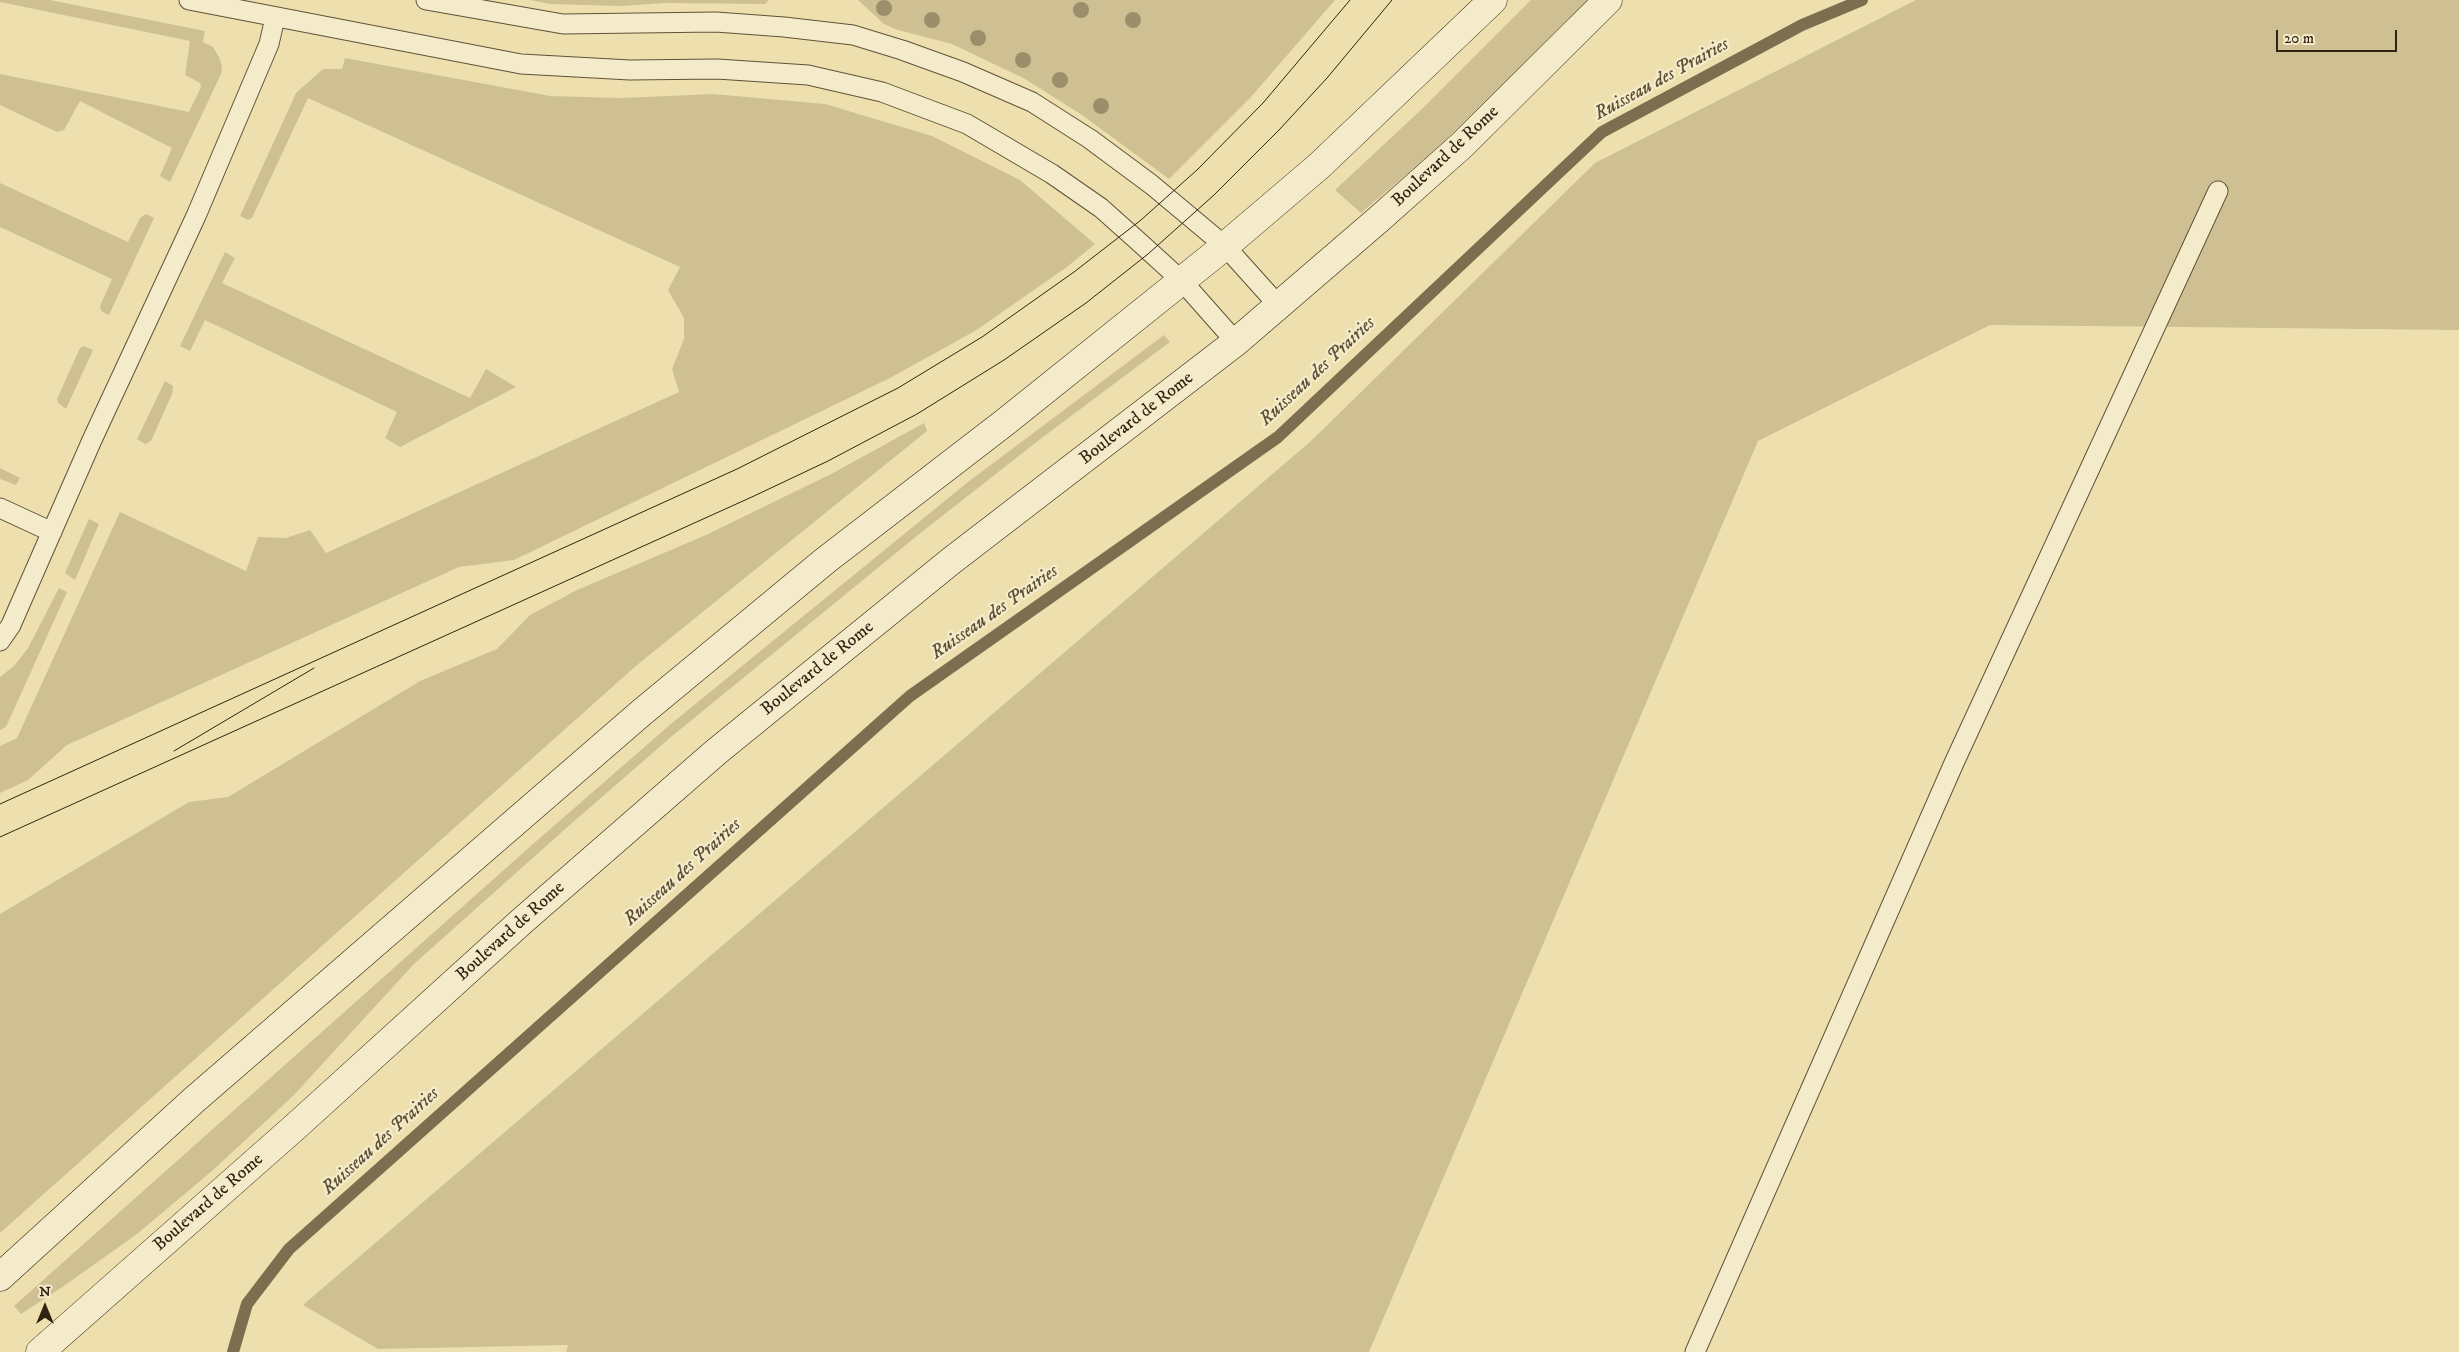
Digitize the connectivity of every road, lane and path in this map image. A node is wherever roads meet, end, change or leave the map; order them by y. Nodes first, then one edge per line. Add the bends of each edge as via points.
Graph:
1 (189, 0) edge
2 (426, 0) edge
3 (1493, 0) edge
4 (1608, 0) edge
5 (275, 18) junction
6 (2218, 191) dead end
7 (1225, 246) junction
8 (1182, 281) junction
9 (1278, 305) junction
10 (1236, 342) junction
11 (0, 508) edge
12 (52, 532) junction
13 (0, 640) edge
14 (0, 1276) edge
15 (40, 1352) edge
16 (1694, 1352) edge

1 - 5 lane
2 - 7 lane via 564,24 716,22 784,27 853,35 902,50 1032,102 1126,165
3 - 7 main road via 1319,166
4 - 9 main road, Boulevard de Rome via 1462,145
5 - 8 lane via 520,64 630,70 717,69 808,75 882,92 968,124 1052,174 1101,208
5 - 12 lane via 268,44 196,216
6 - 16 lane via 1954,762
7 - 8 main road
7 - 9 lane
8 - 10 lane
8 - 14 main road via 826,560 641,713 194,1100
9 - 10 main road, Boulevard de Rome
10 - 15 main road, Boulevard de Rome via 951,561 716,752
11 - 12 lane
12 - 13 lane via 11,625

